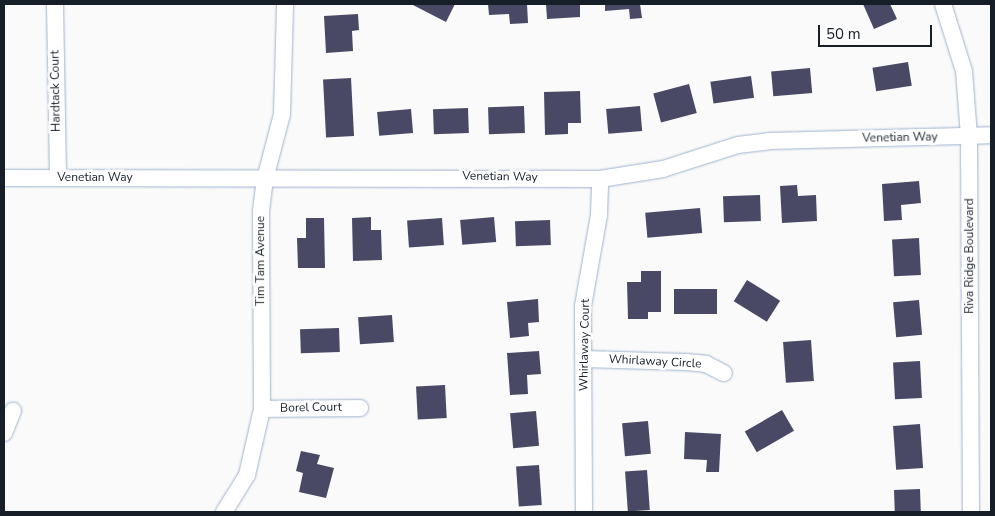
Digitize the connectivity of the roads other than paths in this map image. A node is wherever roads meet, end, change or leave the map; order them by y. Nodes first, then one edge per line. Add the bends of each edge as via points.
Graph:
1 (55, 4) edge
2 (285, 4) edge
3 (943, 4) edge
4 (991, 135) edge
5 (969, 136) junction
6 (4, 178) edge
7 (58, 178) junction
8 (265, 179) junction
9 (600, 179) junction
10 (584, 359) junction
11 (724, 373) dead end
12 (360, 408) dead end
13 (262, 409) junction
14 (13, 411) dead end
15 (4, 433) edge
16 (224, 512) edge
17 (584, 512) edge
18 (971, 512) edge

1 - 7 street, Hardtack Court
2 - 8 street, Tim Tam Avenue via 282,114
3 - 5 street, Riva Ridge Boulevard via 964,71
4 - 5 street, Venetian Way
5 - 9 street, Venetian Way via 769,141 738,145 663,169
5 - 18 street, Riva Ridge Boulevard
6 - 7 street, Venetian Way
7 - 8 street, Venetian Way
8 - 9 street, Venetian Way
8 - 13 street, Tim Tam Avenue via 261,210
9 - 10 street, Whirlaway Court via 599,215 583,306
10 - 11 street, Whirlaway Circle via 706,364
10 - 17 street, Whirlaway Court
12 - 13 street, Borel Court
13 - 16 street, Tim Tam Avenue via 247,475
14 - 15 street

